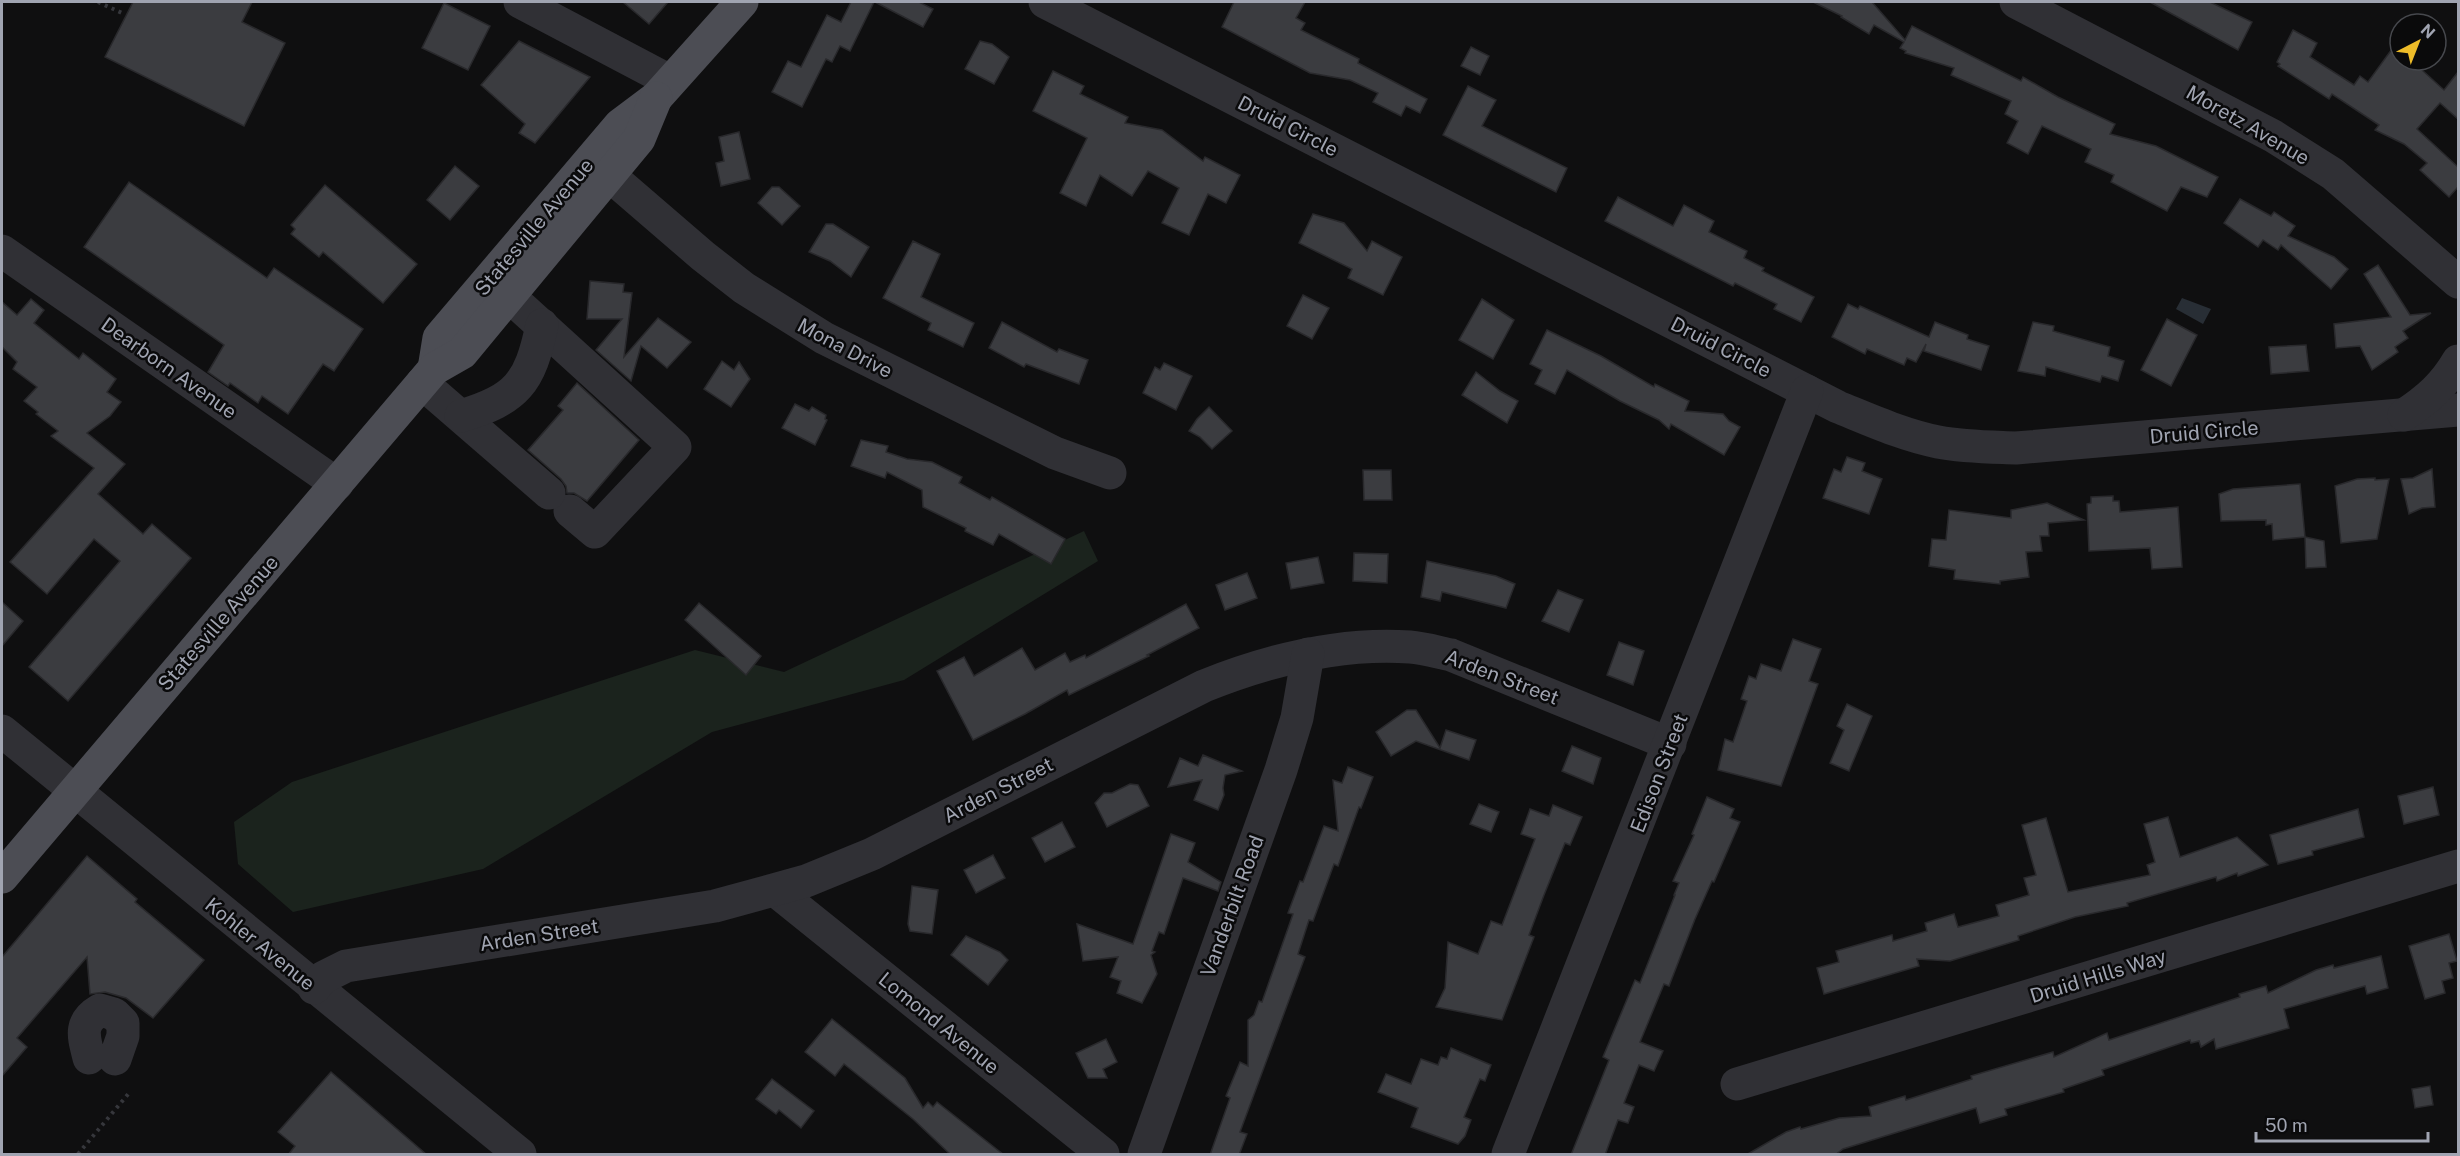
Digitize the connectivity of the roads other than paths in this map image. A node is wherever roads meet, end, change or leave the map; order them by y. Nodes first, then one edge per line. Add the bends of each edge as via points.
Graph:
1 (520, 2) edge
2 (742, 2) edge
3 (1045, 2) edge
4 (2016, 2) edge
5 (663, 90) junction
6 (609, 176) junction
7 (2, 251) edge
8 (2458, 282) edge
9 (509, 296) junction
10 (542, 325) junction
11 (2458, 361) edge
12 (428, 376) junction
13 (1807, 391) junction
14 (2458, 410) edge
15 (460, 416) junction
16 (2403, 416) junction
17 (1110, 473) dead end
18 (337, 484) junction
19 (1308, 654) junction
20 (2, 731) edge
21 (1670, 744) junction
22 (74, 791) junction
23 (2458, 866) edge
24 (2, 877) edge
25 (776, 891) junction
26 (314, 988) junction
27 (1737, 1084) dead end
28 (519, 1155) edge
29 (1103, 1155) edge
30 (1144, 1155) edge
31 (1508, 1155) edge

1 - 5 street
2 - 5 main road, Statesville Avenue
3 - 13 street, Druid Circle
4 - 8 street, Moretz Avenue via 2273,136 2333,174
5 - 6 main road, Statesville Avenue via 639,139
5 - 12 main road, Statesville Avenue via 620,125 439,338
6 - 9 main road, Statesville Avenue
6 - 17 street, Mona Drive via 744,288 824,338 1055,453
7 - 18 street, Dearborn Avenue
9 - 10 street
9 - 12 main road, Statesville Avenue via 462,353
10 - 15 street via 536,352 521,385 490,408
10 - 15 street via 675,447 595,532
11 - 16 street via 2444,384
12 - 15 street
12 - 18 main road, Statesville Avenue
13 - 16 street, Druid Circle via 1886,427 1964,446 2016,448
13 - 21 street, Edison Street
14 - 16 street, Druid Circle
18 - 22 main road, Statesville Avenue
19 - 21 street, Arden Street via 1374,646 1413,647 1450,655
19 - 25 street, Arden Street via 1248,668 1204,686 872,854
19 - 30 street, Vanderbilt Road via 1297,718 1281,770
20 - 22 street, Kohler Avenue
21 - 31 street, Edison Street
22 - 24 main road, Statesville Avenue
22 - 26 street, Kohler Avenue
23 - 27 street, Druid Hills Way
25 - 26 street, Arden Street via 715,906 346,966 324,977
25 - 29 street, Lomond Avenue
26 - 28 street, Kohler Avenue

